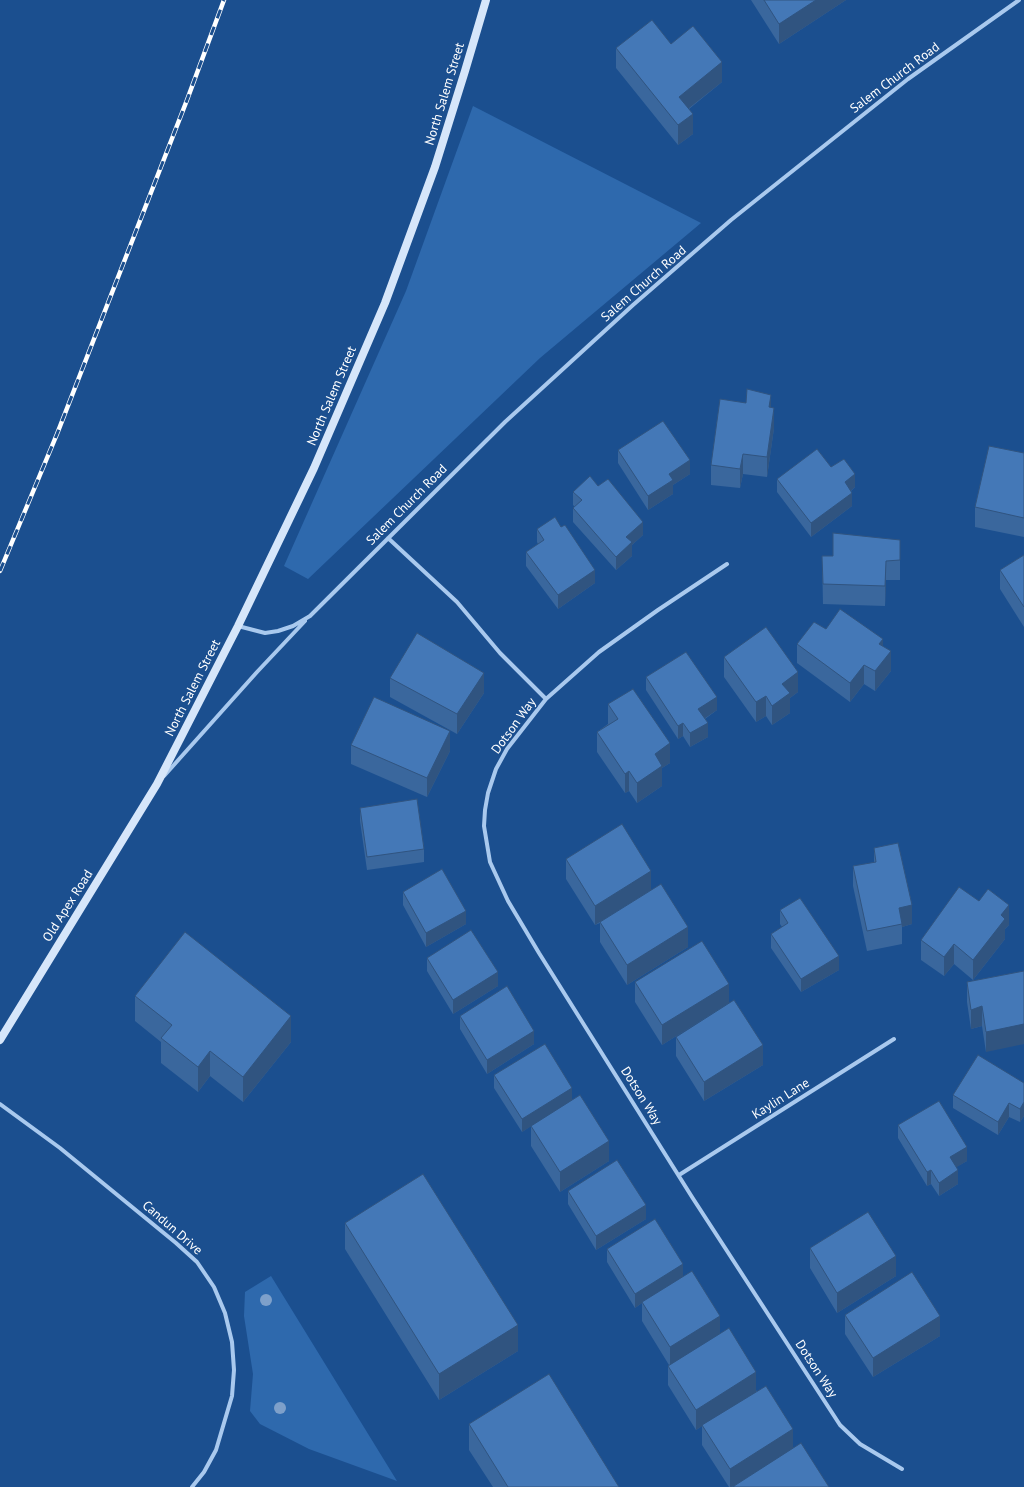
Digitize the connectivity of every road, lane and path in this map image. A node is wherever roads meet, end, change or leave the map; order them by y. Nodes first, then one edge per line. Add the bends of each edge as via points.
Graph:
1 (486, 0) edge
2 (1019, 0) edge
3 (388, 538) junction
4 (728, 564) dead end
5 (310, 616) junction
6 (238, 626) junction
7 (546, 699) junction
8 (157, 784) junction
9 (894, 1039) dead end
10 (0, 1040) edge
11 (0, 1104) edge
12 (679, 1175) junction
13 (902, 1469) dead end
14 (192, 1487) edge

1 - 6 main road, North Salem Street via 435,167 385,304 314,468
2 - 3 street, Salem Church Road via 908,79 731,220 505,422
3 - 5 street, Salem Church Road
3 - 7 street, Dotson Way via 457,602 500,654
4 - 7 street, Dotson Way via 599,652
5 - 6 street, Salem Church Road via 294,626 265,633
5 - 8 street, Salem Church Road
6 - 8 main road, North Salem Street
7 - 12 street, Dotson Way via 507,749 496,769 488,793 484,826 490,862 508,901 539,953
8 - 10 main road, Old Apex Road
9 - 12 street, Kaylin Lane
11 - 14 street, Candun Drive via 60,1148 176,1243 197,1262 214,1287 225,1313 232,1342 232,1396 216,1450
12 - 13 street, Dotson Way via 840,1425 860,1444

